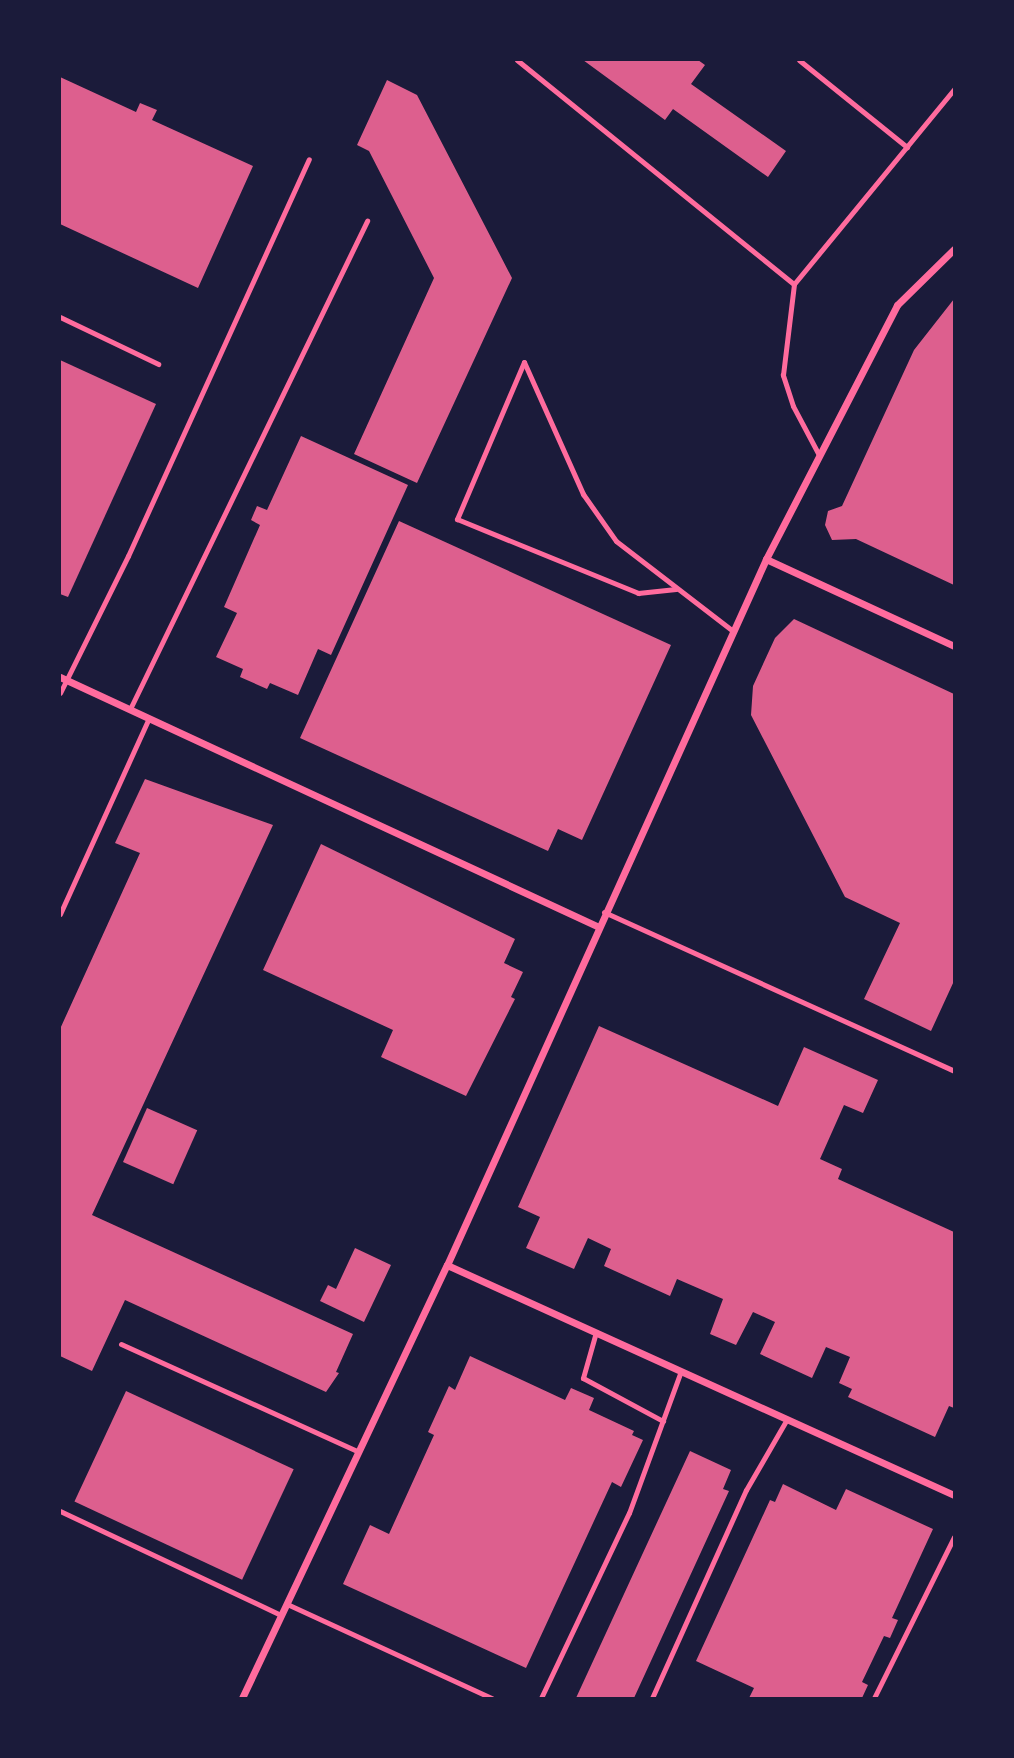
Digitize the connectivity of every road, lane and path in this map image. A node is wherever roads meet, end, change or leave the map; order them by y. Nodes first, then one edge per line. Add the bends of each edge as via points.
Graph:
1 (517, 60) edge
2 (799, 60) edge
3 (954, 89) edge
4 (907, 147) junction
5 (309, 159) dead end
6 (367, 221) dead end
7 (954, 249) edge
8 (794, 284) junction
9 (60, 317) edge
10 (158, 364) dead end
11 (819, 455) junction
12 (766, 559) junction
13 (676, 589) junction
14 (733, 631) junction
15 (954, 646) edge
16 (63, 679) edge
17 (60, 693) edge
18 (130, 709) junction
19 (149, 718) junction
20 (604, 912) junction
21 (60, 914) edge
22 (597, 926) junction
23 (954, 1071) edge
24 (447, 1265) junction
25 (596, 1332) junction
26 (121, 1344) dead end
27 (681, 1371) junction
28 (787, 1419) junction
29 (663, 1421) junction
30 (359, 1452) junction
31 (954, 1495) edge
32 (60, 1511) edge
33 (954, 1536) edge
34 (287, 1604) junction
35 (281, 1615) junction
36 (242, 1699) edge
37 (491, 1699) edge
38 (541, 1699) edge
39 (652, 1699) edge
40 (874, 1699) edge

1 - 8 lane
2 - 4 lane
3 - 4 lane
4 - 8 lane
5 - 16 lane
6 - 18 lane
7 - 11 street via 897,305
8 - 11 lane via 783,375 793,406
9 - 10 lane
11 - 12 street
12 - 14 street
12 - 15 street
13 - 13 lane via 616,541 583,494 524,362 457,519 638,593
13 - 14 lane
14 - 20 street
16 - 17 lane
16 - 18 street
18 - 19 street
19 - 21 lane
19 - 22 street
20 - 22 street
20 - 23 lane
22 - 24 street
24 - 25 street
24 - 30 street
25 - 27 street
25 - 29 lane via 583,1378
26 - 30 lane
27 - 28 street
27 - 29 lane
28 - 31 street
28 - 39 lane via 746,1490
29 - 38 lane via 629,1513
30 - 34 street
32 - 35 lane
33 - 40 lane
34 - 35 street
34 - 37 lane
35 - 36 street

